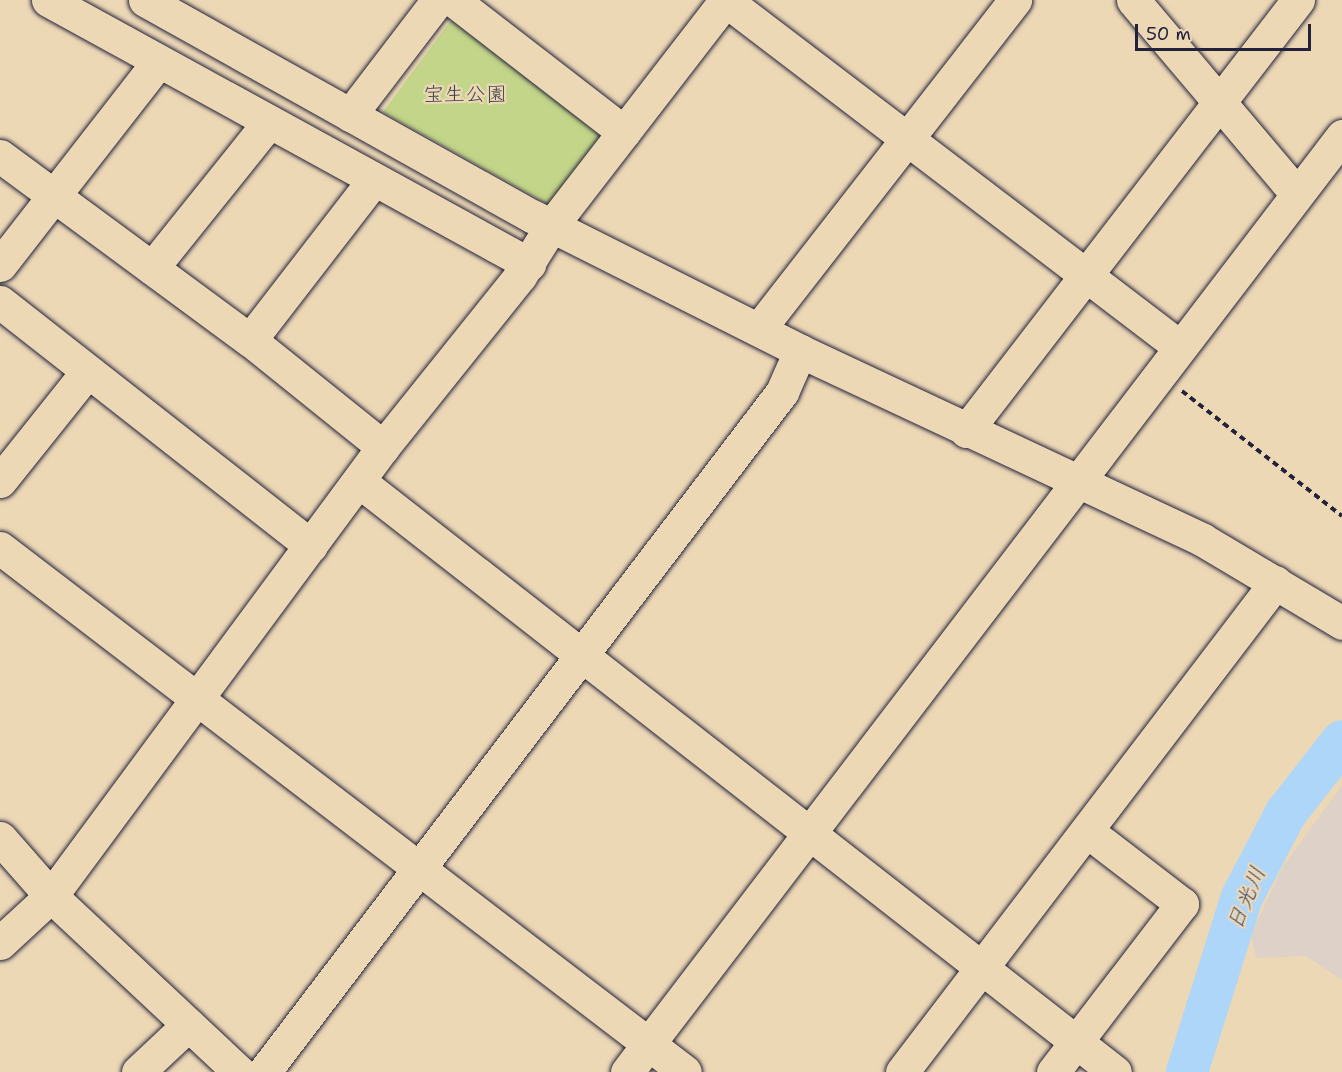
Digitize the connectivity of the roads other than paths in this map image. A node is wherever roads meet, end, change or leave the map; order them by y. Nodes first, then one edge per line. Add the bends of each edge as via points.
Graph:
1 (48, 0) edge
2 (438, 0) edge
3 (453, 0) edge
4 (725, 0) edge
5 (1015, 0) edge
6 (1133, 0) edge
7 (1298, 0) edge
8 (168, 5) edge
9 (158, 63) junction
10 (1220, 102) junction
11 (350, 115) junction
12 (268, 123) junction
13 (624, 132) junction
14 (1342, 136) edge
15 (907, 139) junction
16 (0, 156) edge
17 (373, 181) junction
18 (1297, 194) junction
19 (52, 196) junction
20 (552, 225) junction
21 (529, 264) junction
22 (0, 266) edge
23 (152, 268) junction
24 (1086, 275) junction
25 (0, 302) edge
26 (759, 329) junction
27 (250, 340) junction
28 (1180, 347) junction
29 (800, 351) junction
30 (87, 372) junction
31 (966, 431) junction
32 (383, 447) junction
33 (1080, 480) junction
34 (0, 481) edge
35 (360, 482) junction
36 (311, 546) junction
37 (0, 548) edge
38 (1276, 582) junction
39 (1342, 623) edge
40 (581, 655) junction
41 (195, 701) junction
42 (809, 830) junction
43 (1088, 832) junction
44 (0, 838) edge
45 (420, 868) junction
46 (51, 896) junction
47 (0, 943) edge
48 (984, 966) junction
49 (188, 1025) junction
50 (1076, 1042) junction
51 (650, 1044) junction
52 (138, 1072) edge
53 (238, 1072) edge
54 (264, 1072) edge
55 (627, 1072) edge
56 (685, 1072) edge
57 (902, 1072) edge
58 (1053, 1072) edge
59 (1115, 1072) edge

1 - 9 street
2 - 11 street
3 - 13 street
4 - 13 street
4 - 15 street
5 - 15 street
6 - 10 street
7 - 10 street
8 - 11 street
9 - 12 street
9 - 19 street
10 - 18 street
10 - 24 street
11 - 20 street
12 - 17 street
12 - 23 street
13 - 20 street
14 - 18 street
15 - 24 street
15 - 26 street
16 - 19 street
17 - 21 street
17 - 27 street
18 - 28 street
19 - 22 street
19 - 23 street
20 - 21 street
20 - 26 street
21 - 32 street
23 - 27 street
24 - 28 street
24 - 31 street
25 - 30 street
26 - 29 street
27 - 32 street
28 - 33 street
29 - 31 street
29 - 40 street via 782,392
30 - 34 street
30 - 36 street
31 - 33 street
32 - 35 street
33 - 38 street via 1203,540
33 - 42 street
35 - 36 street
35 - 40 street
36 - 41 street
37 - 41 street
38 - 39 street
38 - 43 street
40 - 42 street
40 - 45 street
41 - 45 street
41 - 46 street
42 - 48 street
42 - 51 street
43 - 48 street
43 - 50 street via 1182,904
44 - 46 street
45 - 51 street
45 - 54 street
46 - 47 street
46 - 49 street
48 - 50 street
48 - 57 street
49 - 52 street
49 - 53 street
50 - 58 street
50 - 59 street
51 - 55 street
51 - 56 street

